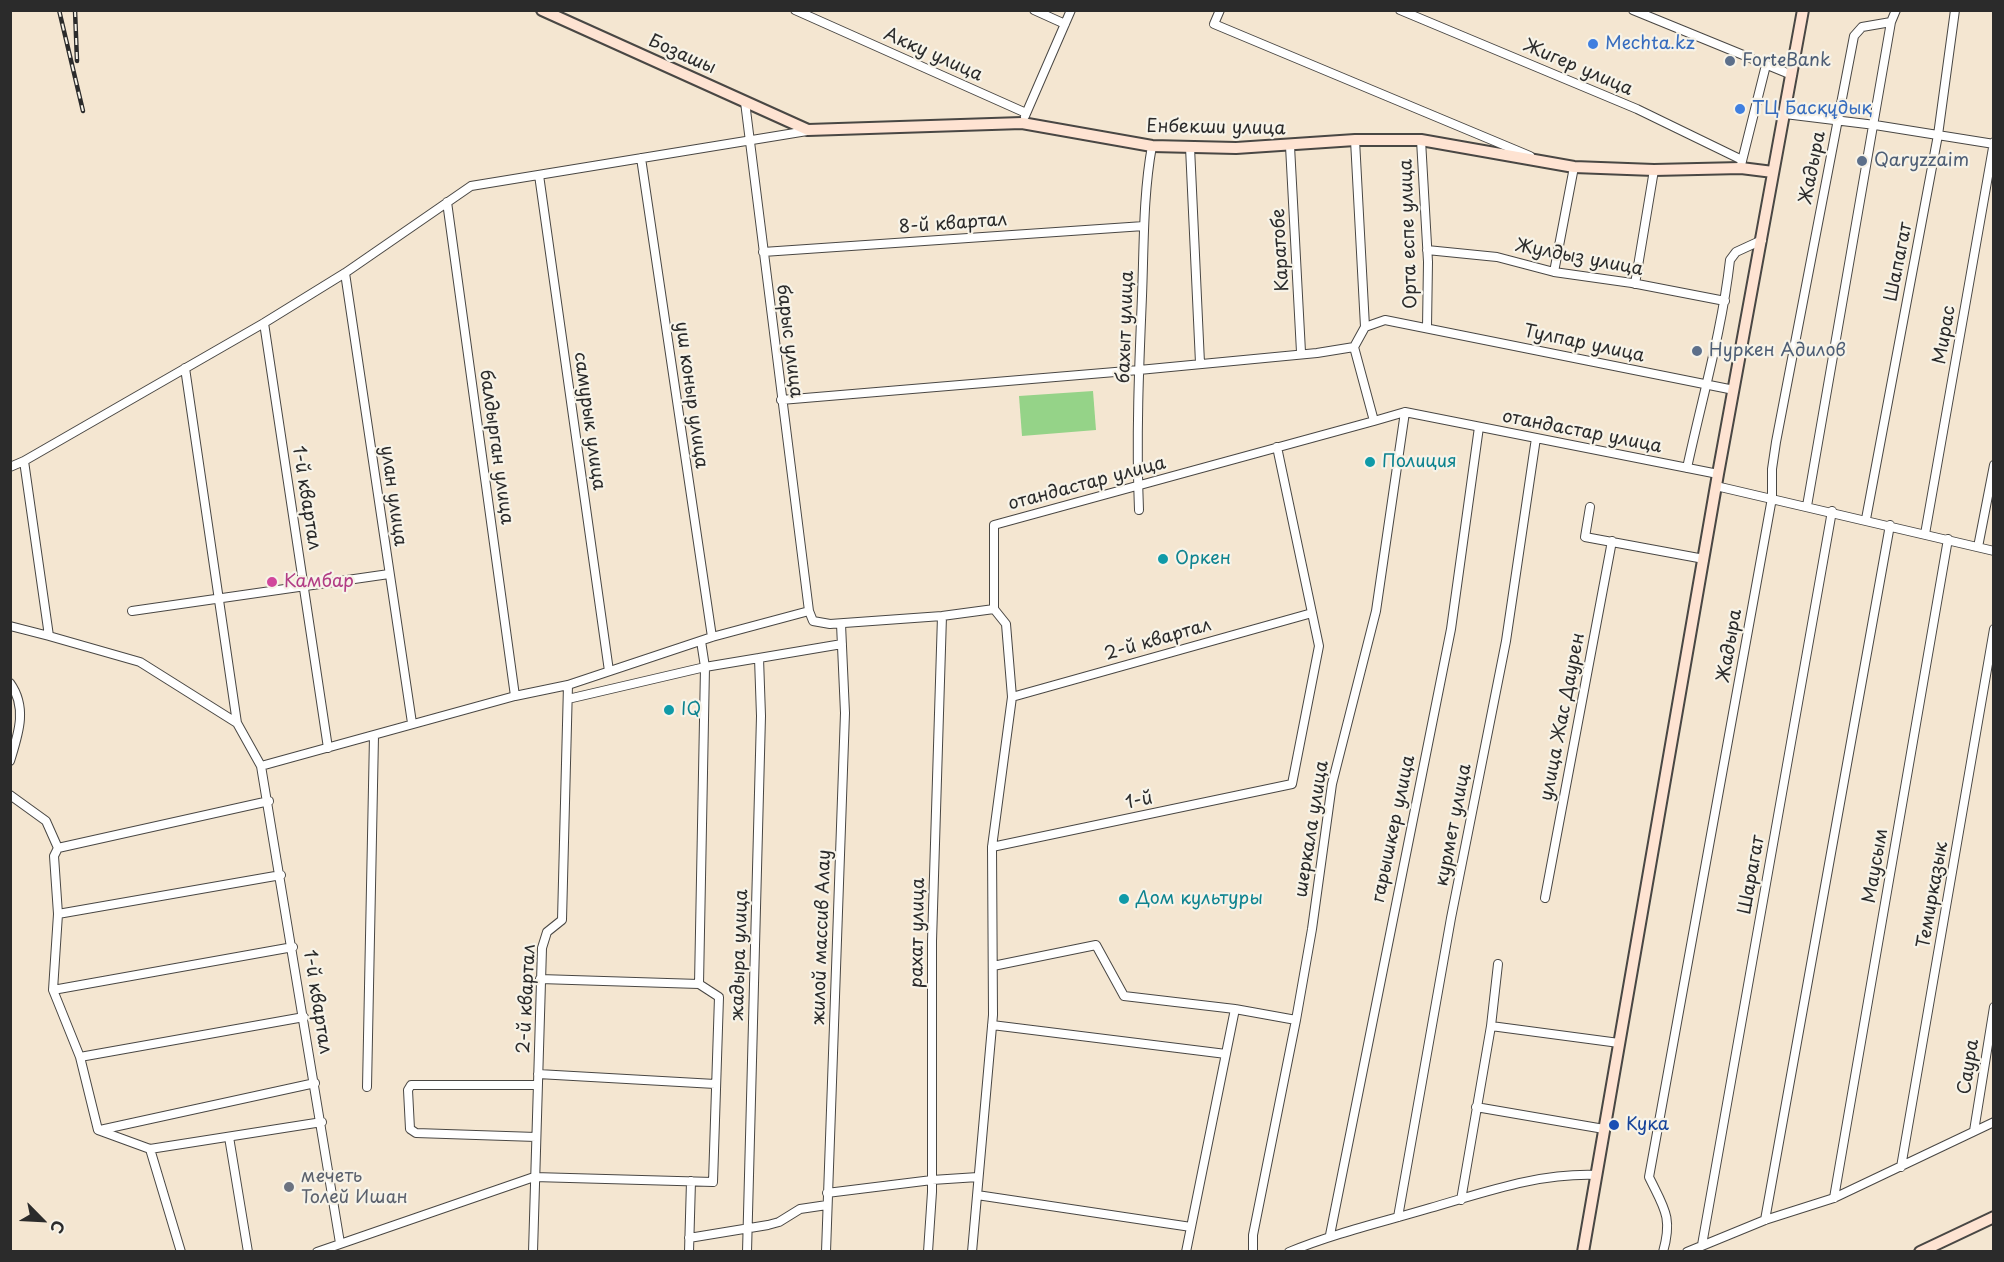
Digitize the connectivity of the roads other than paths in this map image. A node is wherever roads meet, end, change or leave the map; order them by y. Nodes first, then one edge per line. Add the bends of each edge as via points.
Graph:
1 (542, 10) edge
2 (795, 10) edge
3 (1034, 10) edge
4 (1071, 10) edge
5 (1220, 10) edge
6 (1400, 10) edge
7 (1633, 10) edge
8 (1803, 10) edge
9 (1896, 10) edge
10 (1955, 10) edge
11 (1891, 22) junction
12 (1065, 24) junction
13 (1766, 64) junction
14 (1792, 75) junction
15 (745, 102) junction
16 (1785, 114) junction
17 (1024, 118) junction
18 (1837, 121) junction
19 (1875, 125) junction
20 (808, 130) junction
21 (1938, 135) junction
22 (750, 140) junction
23 (1355, 140) junction
24 (1421, 140) junction
25 (1993, 144) edge
26 (1152, 146) junction
27 (1290, 146) junction
28 (1190, 147) junction
29 (640, 158) junction
30 (1742, 164) junction
31 (1550, 165) junction
32 (1574, 167) junction
33 (1654, 170) junction
34 (1773, 172) junction
35 (539, 175) junction
36 (447, 202) junction
37 (1144, 226) junction
38 (1762, 240) junction
39 (1427, 250) junction
40 (763, 252) junction
41 (1554, 272) junction
42 (345, 273) junction
43 (1635, 284) junction
44 (1725, 301) junction
45 (264, 323) junction
46 (1365, 327) junction
47 (1427, 327) junction
48 (1354, 347) junction
49 (1301, 352) junction
50 (1200, 363) junction
51 (185, 368) junction
52 (1139, 370) junction
53 (1705, 384) junction
54 (1734, 390) junction
55 (782, 400) junction
56 (1405, 412) junction
57 (1374, 420) junction
58 (1479, 427) junction
59 (1536, 438) junction
60 (1277, 447) junction
61 (24, 462) junction
62 (1994, 465) edge
63 (10, 467) edge
64 (1687, 468) junction
65 (1717, 480) junction
66 (1138, 486) junction
67 (1772, 498) junction
68 (1808, 506) junction
69 (1590, 507) dead end
70 (1139, 510) dead end
71 (1832, 511) junction
72 (1866, 519) junction
73 (1890, 525) junction
74 (1925, 534) junction
75 (1948, 539) junction
76 (1612, 541) junction
77 (1978, 547) junction
78 (1994, 551) edge
79 (1704, 559) junction
80 (390, 574) junction
81 (305, 587) junction
82 (220, 600) junction
83 (994, 609) junction
84 (809, 610) junction
85 (132, 611) dead end
86 (1312, 613) junction
87 (942, 616) junction
88 (841, 624) junction
89 (10, 626) edge
90 (1994, 629) edge
91 (50, 636) junction
92 (712, 637) junction
93 (701, 641) junction
94 (842, 644) junction
95 (759, 658) junction
96 (705, 667) junction
97 (609, 671) junction
98 (10, 683) edge
99 (568, 685) junction
100 (516, 696) junction
101 (1012, 697) junction
102 (568, 699) junction
103 (237, 723) junction
104 (412, 723) junction
105 (374, 736) junction
106 (328, 748) junction
107 (10, 761) edge
108 (261, 766) junction
109 (10, 795) edge
110 (269, 801) junction
111 (58, 848) junction
112 (992, 848) junction
113 (281, 875) junction
114 (1545, 898) dead end
115 (58, 914) junction
116 (293, 947) junction
117 (1498, 964) dead end
118 (993, 966) junction
119 (540, 979) junction
120 (699, 984) junction
121 (53, 990) junction
122 (1994, 1007) edge
123 (1235, 1009) junction
124 (304, 1017) junction
125 (1296, 1020) junction
126 (992, 1025) junction
127 (1491, 1026) junction
128 (1619, 1043) junction
129 (1226, 1054) junction
130 (80, 1058) junction
131 (538, 1074) junction
132 (315, 1083) junction
133 (715, 1084) junction
134 (538, 1085) junction
135 (367, 1087) dead end
136 (1476, 1107) junction
137 (322, 1122) junction
138 (1994, 1122) edge
139 (98, 1130) junction
140 (1604, 1130) junction
141 (1974, 1131) junction
142 (230, 1137) junction
143 (536, 1137) junction
144 (150, 1149) junction
145 (1901, 1167) junction
146 (1596, 1175) junction
147 (534, 1177) junction
148 (978, 1177) junction
149 (932, 1180) junction
150 (691, 1181) junction
151 (827, 1193) junction
152 (977, 1195) junction
153 (1834, 1197) junction
154 (1461, 1200) junction
155 (827, 1205) junction
156 (1994, 1217) edge
157 (1398, 1218) junction
158 (1765, 1220) junction
159 (1191, 1227) junction
160 (748, 1229) junction
161 (1330, 1235) junction
162 (689, 1238) junction
163 (340, 1243) junction
164 (1702, 1245) junction
165 (330, 1250) edge
166 (181, 1251) edge
167 (248, 1251) edge
168 (317, 1251) edge
169 (533, 1251) edge
170 (689, 1251) edge
171 (747, 1251) edge
172 (826, 1251) edge
173 (928, 1251) edge
174 (972, 1251) edge
175 (1186, 1251) edge
176 (1253, 1251) edge
177 (1289, 1251) edge
178 (1583, 1251) edge
179 (1663, 1251) edge
180 (1687, 1251) edge
181 (1920, 1251) edge

1 - 15 main road, Бозашы
2 - 17 street, Акку улица
3 - 12 street
4 - 12 street
5 - 31 street, Енбекши улица via 1214,24
6 - 30 street, Жигер улица via 1636,109
7 - 13 street
8 - 14 main road
9 - 11 street
10 - 21 street, Шапагат
11 - 18 street, Жадыра via 1862,27 1854,36
11 - 19 street
12 - 17 street
13 - 14 street
13 - 30 street
14 - 16 main road
15 - 20 main road, Бозашы
15 - 22 street, барыс улица
16 - 18 street
16 - 34 main road
17 - 20 main road, Енбекши улица
17 - 26 main road, Енбекши улица
18 - 19 street
18 - 67 street, Жадыра via 1776,442
19 - 21 street
19 - 68 street
20 - 22 street
21 - 25 street
21 - 72 street, Шапагат
22 - 29 street
22 - 40 street, барыс улица
23 - 24 main road, Енбекши улица
23 - 27 main road, Енбекши улица
23 - 46 street
24 - 31 main road, Енбекши улица
24 - 39 street, Орта еспе улица
25 - 74 street, Мирас
26 - 28 main road, Енбекши улица
26 - 37 street, бахыт улица
27 - 28 main road, Енбекши улица
27 - 49 street, Каратобе
28 - 50 street
29 - 35 street
29 - 92 street, уш коныр улица
30 - 33 main road, Енбекши улица
30 - 34 main road, Енбекши улица
31 - 32 main road, Енбекши улица
32 - 33 main road, Енбекши улица
32 - 41 street
33 - 43 street
34 - 38 main road
35 - 36 street via 471,186
35 - 97 street, самурык улица
36 - 42 street
36 - 100 street, балдырган улица
37 - 40 street, 8-й квартал
37 - 52 street, бахыт улица
38 - 44 street via 1733,254
38 - 54 main road
39 - 41 street, Жулдыз улица via 1497,257
39 - 47 street, Орта еспе улица
40 - 55 street, барыс улица
41 - 43 street, Жулдыз улица
42 - 45 street
42 - 80 street, улан улица
43 - 44 street, Жулдыз улица
44 - 53 street
45 - 51 street
45 - 81 street, 1-й квартал
46 - 47 street, Тулпар улица via 1385,320
46 - 48 street
47 - 53 street, Тулпар улица
48 - 49 street
48 - 57 street
49 - 50 street
50 - 52 street
51 - 61 street
51 - 82 street
52 - 55 street
52 - 66 street, бахыт улица
53 - 54 street, Тулпар улица
53 - 64 street
54 - 65 main road
55 - 84 street, барыс улица
56 - 57 street, отандастар улица
56 - 58 street, отандастар улица
56 - 125 street, шеркала улица via 1376,611 1332,784
57 - 60 street, отандастар улица
58 - 59 street, отандастар улица
58 - 161 street, гарышкер улица via 1451,629
59 - 64 street, отандастар улица
59 - 157 street, курмет улица via 1506,642 1451,918
60 - 66 street, отандастар улица
60 - 86 street
61 - 63 street
61 - 91 street
62 - 77 street
64 - 65 street, отандастар улица
65 - 67 street, отандастар улица
65 - 79 main road
66 - 70 street, бахыт улица
66 - 83 street, отандастар улица via 994,525
67 - 68 street, отандастар улица
67 - 179 street, Жадыра via 1649,1177 1668,1218
68 - 71 street, отандастар улица
69 - 76 street via 1585,537
71 - 72 street, отандастар улица
71 - 164 street, Шарагат
72 - 73 street, отандастар улица
73 - 74 street, отандастар улица
73 - 158 street
74 - 75 street, отандастар улица
75 - 77 street, отандастар улица
75 - 153 street, Маусым
76 - 79 street
76 - 114 street, улица Жас Даурен
77 - 78 street, отандастар улица
79 - 128 main road
80 - 81 street
80 - 104 street, улан улица
81 - 82 street
81 - 106 street, 1-й квартал
82 - 85 street
82 - 103 street
83 - 87 street
83 - 101 street via 1006,624
84 - 88 street via 813,621
84 - 92 street
86 - 101 street, 2-й квартал
86 - 112 street, 1-й via 1319,646 1292,784
87 - 88 street
87 - 149 street, рахат улица via 932,941
88 - 94 street, жилой массив Алау
89 - 91 street
90 - 145 street, Темирказык
91 - 103 street via 140,662
92 - 93 street
93 - 96 street
93 - 97 street
94 - 95 street
94 - 151 street, жилой массив Алау via 846,713
95 - 96 street
95 - 160 street, жадыра улица via 761,716
96 - 102 street
96 - 120 street
97 - 99 street
98 - 107 street via 22,708
99 - 100 street
99 - 102 street, 2-й квартал
100 - 104 street
101 - 112 street
102 - 119 street, 2-й квартал via 562,920 545,937
103 - 108 street, 1-й квартал
104 - 105 street
105 - 106 street
105 - 135 street
106 - 108 street
108 - 110 street, 1-й квартал
109 - 111 street via 46,822
110 - 111 street
110 - 113 street, 1-й квартал
111 - 115 street via 54,856
112 - 118 street
113 - 115 street
113 - 116 street, 1-й квартал
115 - 121 street
116 - 121 street
116 - 124 street, 1-й квартал
117 - 127 street
118 - 123 street via 1095,945 1124,996
118 - 126 street
119 - 120 street
119 - 131 street, 2-й квартал
120 - 133 street via 719,997
121 - 130 street
122 - 141 street, Саура
123 - 125 street
123 - 129 street
124 - 130 street
124 - 132 street, 1-й квартал
125 - 176 street, шеркала улица
126 - 129 street
126 - 148 street
127 - 128 street
127 - 136 street
128 - 140 main road
129 - 159 street
130 - 139 street
131 - 133 street
131 - 134 street, 2-й квартал
132 - 137 street, 1-й квартал
132 - 139 street
133 - 150 street via 713,1182
134 - 143 street, 2-й квартал
134 - 143 street via 418,1084 408,1090 410,1129 416,1133
136 - 140 street
136 - 154 street
137 - 142 street
137 - 163 street, 1-й квартал
138 - 141 street
139 - 144 street
140 - 146 main road
141 - 145 street
142 - 144 street
142 - 167 street
143 - 147 street, 2-й квартал
144 - 166 street
145 - 153 street
146 - 154 street via 1530,1179
146 - 178 main road
147 - 150 street
147 - 163 street
147 - 169 street, 2-й квартал
148 - 149 street
148 - 152 street
149 - 151 street
149 - 173 street, рахат улица
150 - 162 street
151 - 155 street, жилой массив Алау
152 - 159 street
152 - 174 street
153 - 158 street
154 - 157 street
155 - 160 street via 800,1209 778,1222
155 - 172 street, жилой массив Алау
156 - 181 main road
157 - 161 street
158 - 164 street
159 - 175 street
160 - 162 street
160 - 171 street, жадыра улица
161 - 177 street
162 - 170 street
163 - 165 street
164 - 180 street
165 - 168 street

